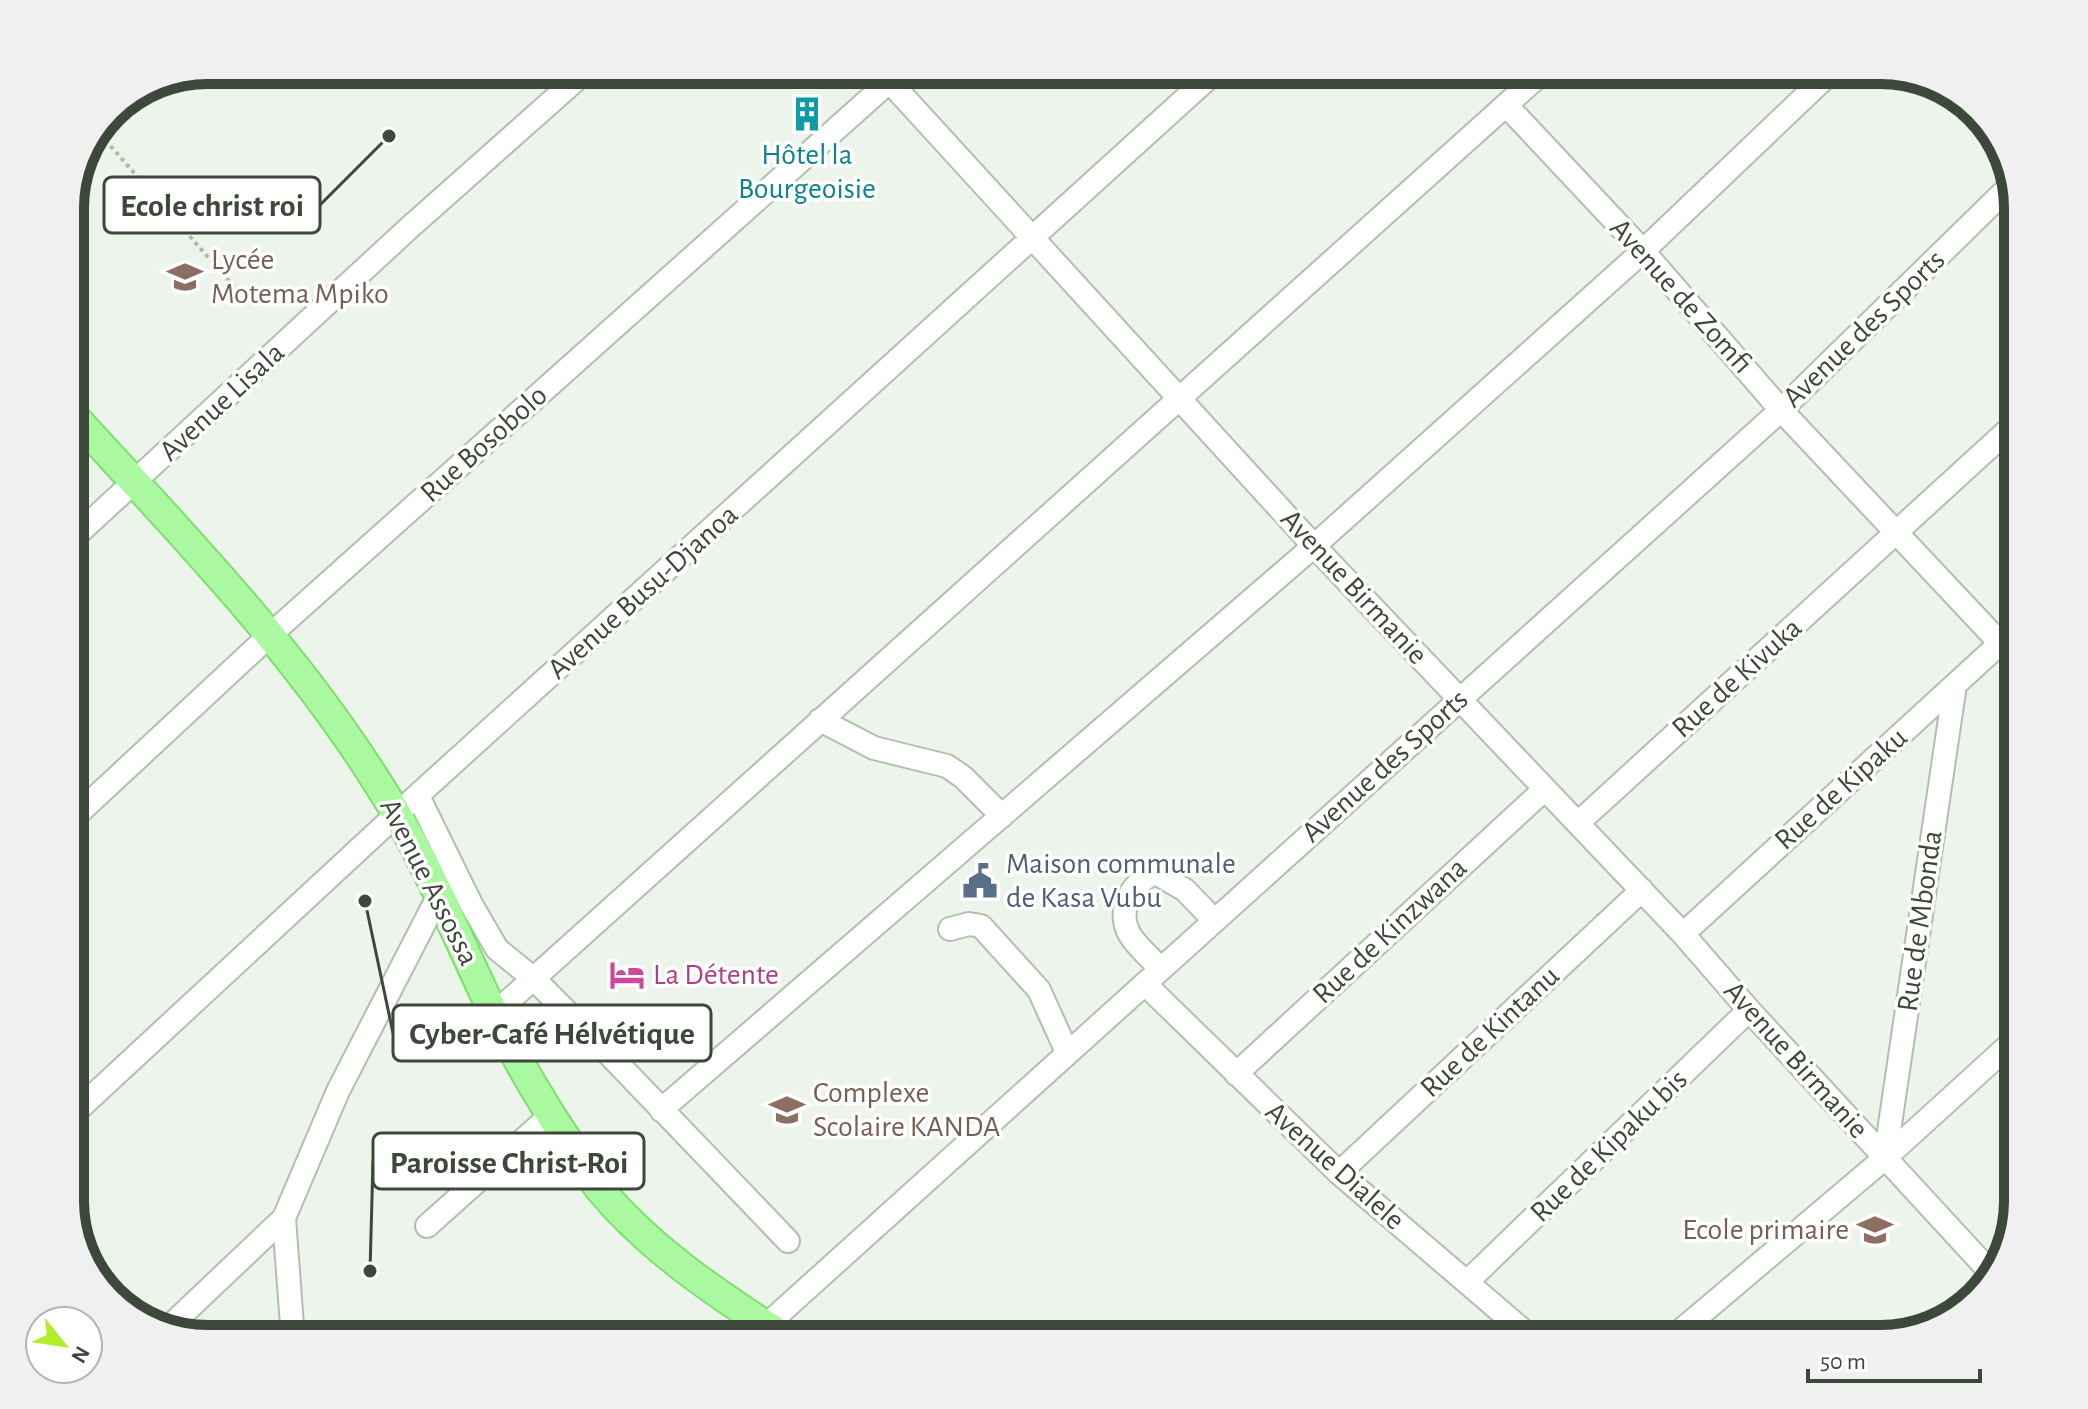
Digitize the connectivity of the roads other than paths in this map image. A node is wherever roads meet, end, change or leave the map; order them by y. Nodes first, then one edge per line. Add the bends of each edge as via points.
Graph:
1 (571, 84) edge
2 (879, 84) edge
3 (899, 84) edge
4 (1202, 84) edge
5 (1530, 84) edge
6 (1818, 84) edge
7 (1507, 106) junction
8 (2003, 193) edge
9 (1032, 239) junction
10 (1643, 251) junction
11 (1181, 398) junction
12 (1781, 410) junction
13 (84, 427) edge
14 (2004, 434) edge
15 (135, 483) junction
16 (84, 529) edge
17 (1897, 533) junction
18 (1314, 546) junction
19 (270, 635) junction
20 (2004, 640) edge
21 (2000, 644) junction
22 (2004, 648) edge
23 (1955, 685) junction
24 (1459, 700) junction
25 (820, 720) junction
26 (1545, 789) junction
27 (408, 805) junction
28 (84, 808) edge
29 (1002, 816) junction
30 (1578, 823) junction
31 (1642, 890) junction
32 (440, 893) junction
33 (1214, 920) junction
34 (950, 929) dead end
35 (1683, 934) junction
36 (1153, 976) junction
37 (534, 979) junction
38 (1749, 1010) junction
39 (494, 1014) junction
40 (2004, 1050) edge
41 (1067, 1052) junction
42 (1236, 1074) junction
43 (84, 1104) edge
44 (661, 1110) junction
45 (550, 1116) junction
46 (1885, 1158) junction
47 (1339, 1173) junction
48 (284, 1218) junction
49 (427, 1226) dead end
50 (788, 1241) dead end
51 (1986, 1264) edge
52 (1468, 1281) junction
53 (176, 1321) edge
54 (292, 1325) edge
55 (757, 1325) edge
56 (778, 1325) edge
57 (1517, 1325) edge
58 (1688, 1325) edge

1 - 15 street, Avenue Lisala
2 - 19 street, Rue Bosobolo
3 - 9 street, Avenue Birmanie
4 - 9 street, Avenue Busu-Djanoa
5 - 7 street
6 - 10 street
7 - 10 street, Avenue de Zomfi
7 - 11 street
8 - 12 street, Avenue des Sports
9 - 11 street, Avenue Birmanie
9 - 27 street, Avenue Busu-Djanoa
10 - 12 street, Avenue de Zomfi
10 - 18 street
11 - 18 street, Avenue Birmanie
11 - 25 street
12 - 17 street, Avenue de Zomfi
12 - 24 street, Avenue des Sports
13 - 15 main road, Avenue Assossa
14 - 17 street, Rue de Kivuka
15 - 16 street, Avenue Lisala
15 - 19 main road, Avenue Assossa
17 - 21 street, Avenue de Zomfi
17 - 30 street, Rue de Kivuka
18 - 24 street, Avenue Birmanie
18 - 29 street
19 - 27 main road, Avenue Assossa
19 - 28 street, Rue Bosobolo
20 - 21 street, Rue de Kipaku
21 - 22 street, Avenue de Zomfi
21 - 23 street, Rue de Kipaku
23 - 35 street, Rue de Kipaku
23 - 46 street, Rue de Mbonda
24 - 26 street, Avenue Birmanie
24 - 33 street, Avenue des Sports
25 - 29 street via 874,748 947,766
25 - 37 street
26 - 30 street, Avenue Birmanie
26 - 42 street, Rue de Kinzwana
27 - 32 main road, Avenue Assossa
27 - 37 street via 489,938
27 - 43 street, Avenue Busu-Djanoa
29 - 44 street
30 - 31 street, Avenue Birmanie
31 - 35 street, Avenue Birmanie
31 - 47 street, Rue de Kintanu
32 - 39 main road, Avenue Assossa
32 - 48 street via 338,1091
33 - 36 street, Avenue des Sports
33 - 36 street, Avenue Dialele via 1185,890 1156,873 1144,877 1132,890 1125,914
34 - 41 street via 981,926 1039,990
35 - 38 street, Avenue Birmanie
36 - 41 street, Avenue des Sports
36 - 42 street, Avenue Dialele
37 - 39 street
37 - 44 street
38 - 46 street, Avenue Birmanie
38 - 52 street, Rue de Kipaku bis
39 - 45 main road, Avenue Assossa
40 - 46 street
41 - 56 street, Avenue des Sports
42 - 47 street, Avenue Dialele
44 - 50 street
45 - 49 street
45 - 55 main road, Avenue Assossa via 600,1189
46 - 51 street, Avenue Birmanie
46 - 58 street
47 - 52 street, Avenue Dialele
48 - 53 street
48 - 54 street
52 - 57 street, Avenue Dialele

